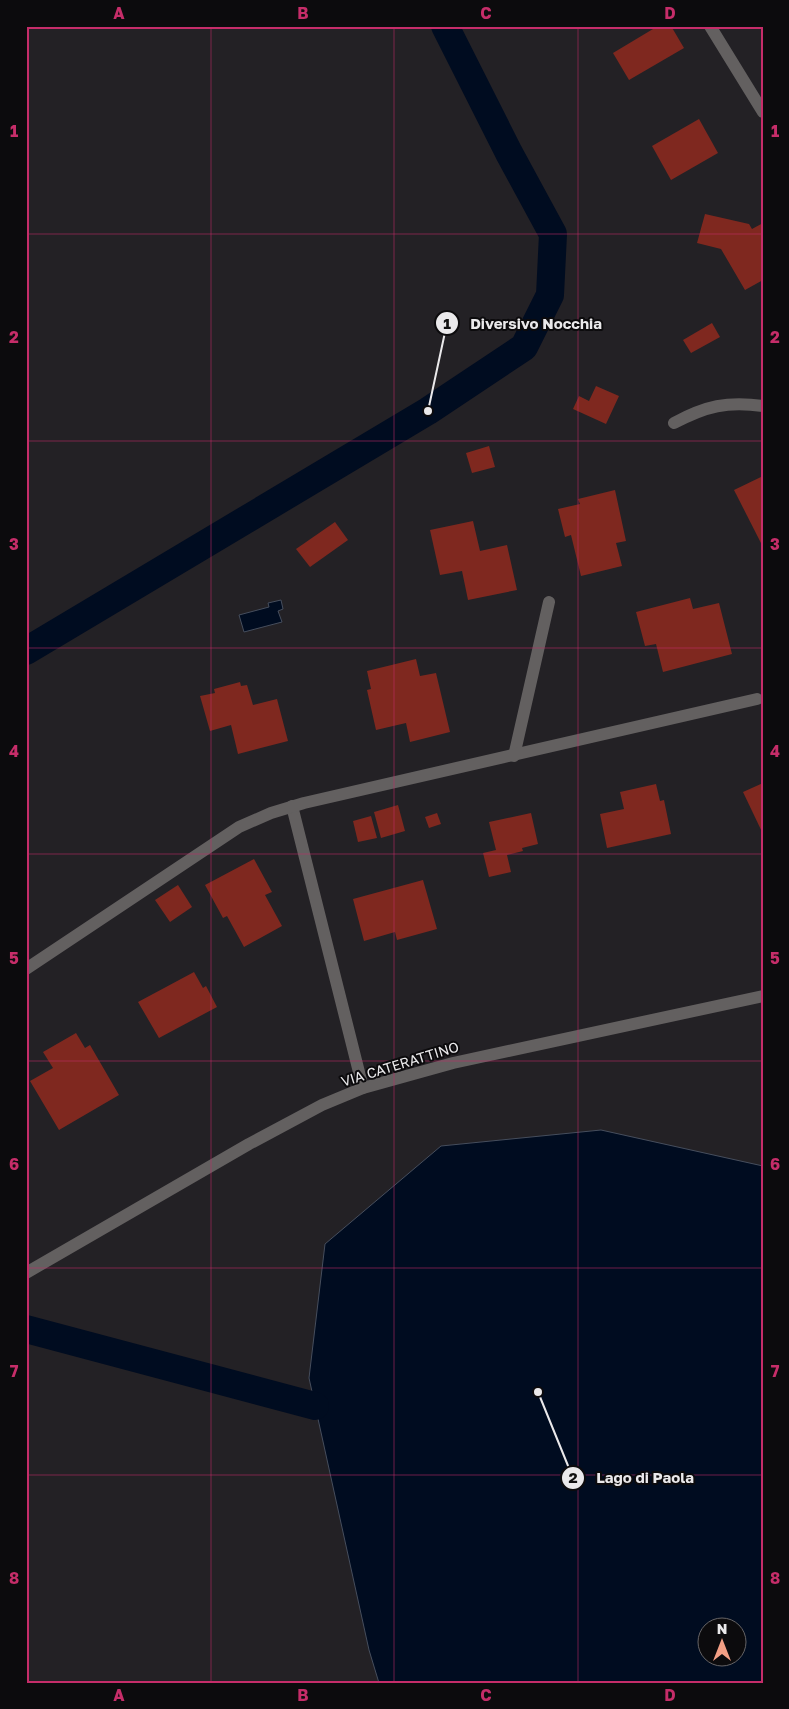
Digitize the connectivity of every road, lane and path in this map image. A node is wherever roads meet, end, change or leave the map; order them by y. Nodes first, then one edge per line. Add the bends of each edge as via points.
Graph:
1 (710, 26) edge
2 (763, 112) edge
3 (763, 406) edge
4 (674, 423) dead end
5 (549, 602) dead end
6 (757, 699) dead end
7 (514, 756) junction
8 (292, 806) junction
9 (26, 970) edge
10 (763, 996) edge
11 (363, 1088) junction
12 (26, 1273) edge

1 - 2 street
3 - 4 street via 719,405
5 - 7 street
6 - 7 street
7 - 8 street
8 - 9 street via 271,812 239,828
8 - 11 street
10 - 11 street, VIA CATERATTINO via 453,1062
11 - 12 street, VIA CATERATTINO via 265,1135

